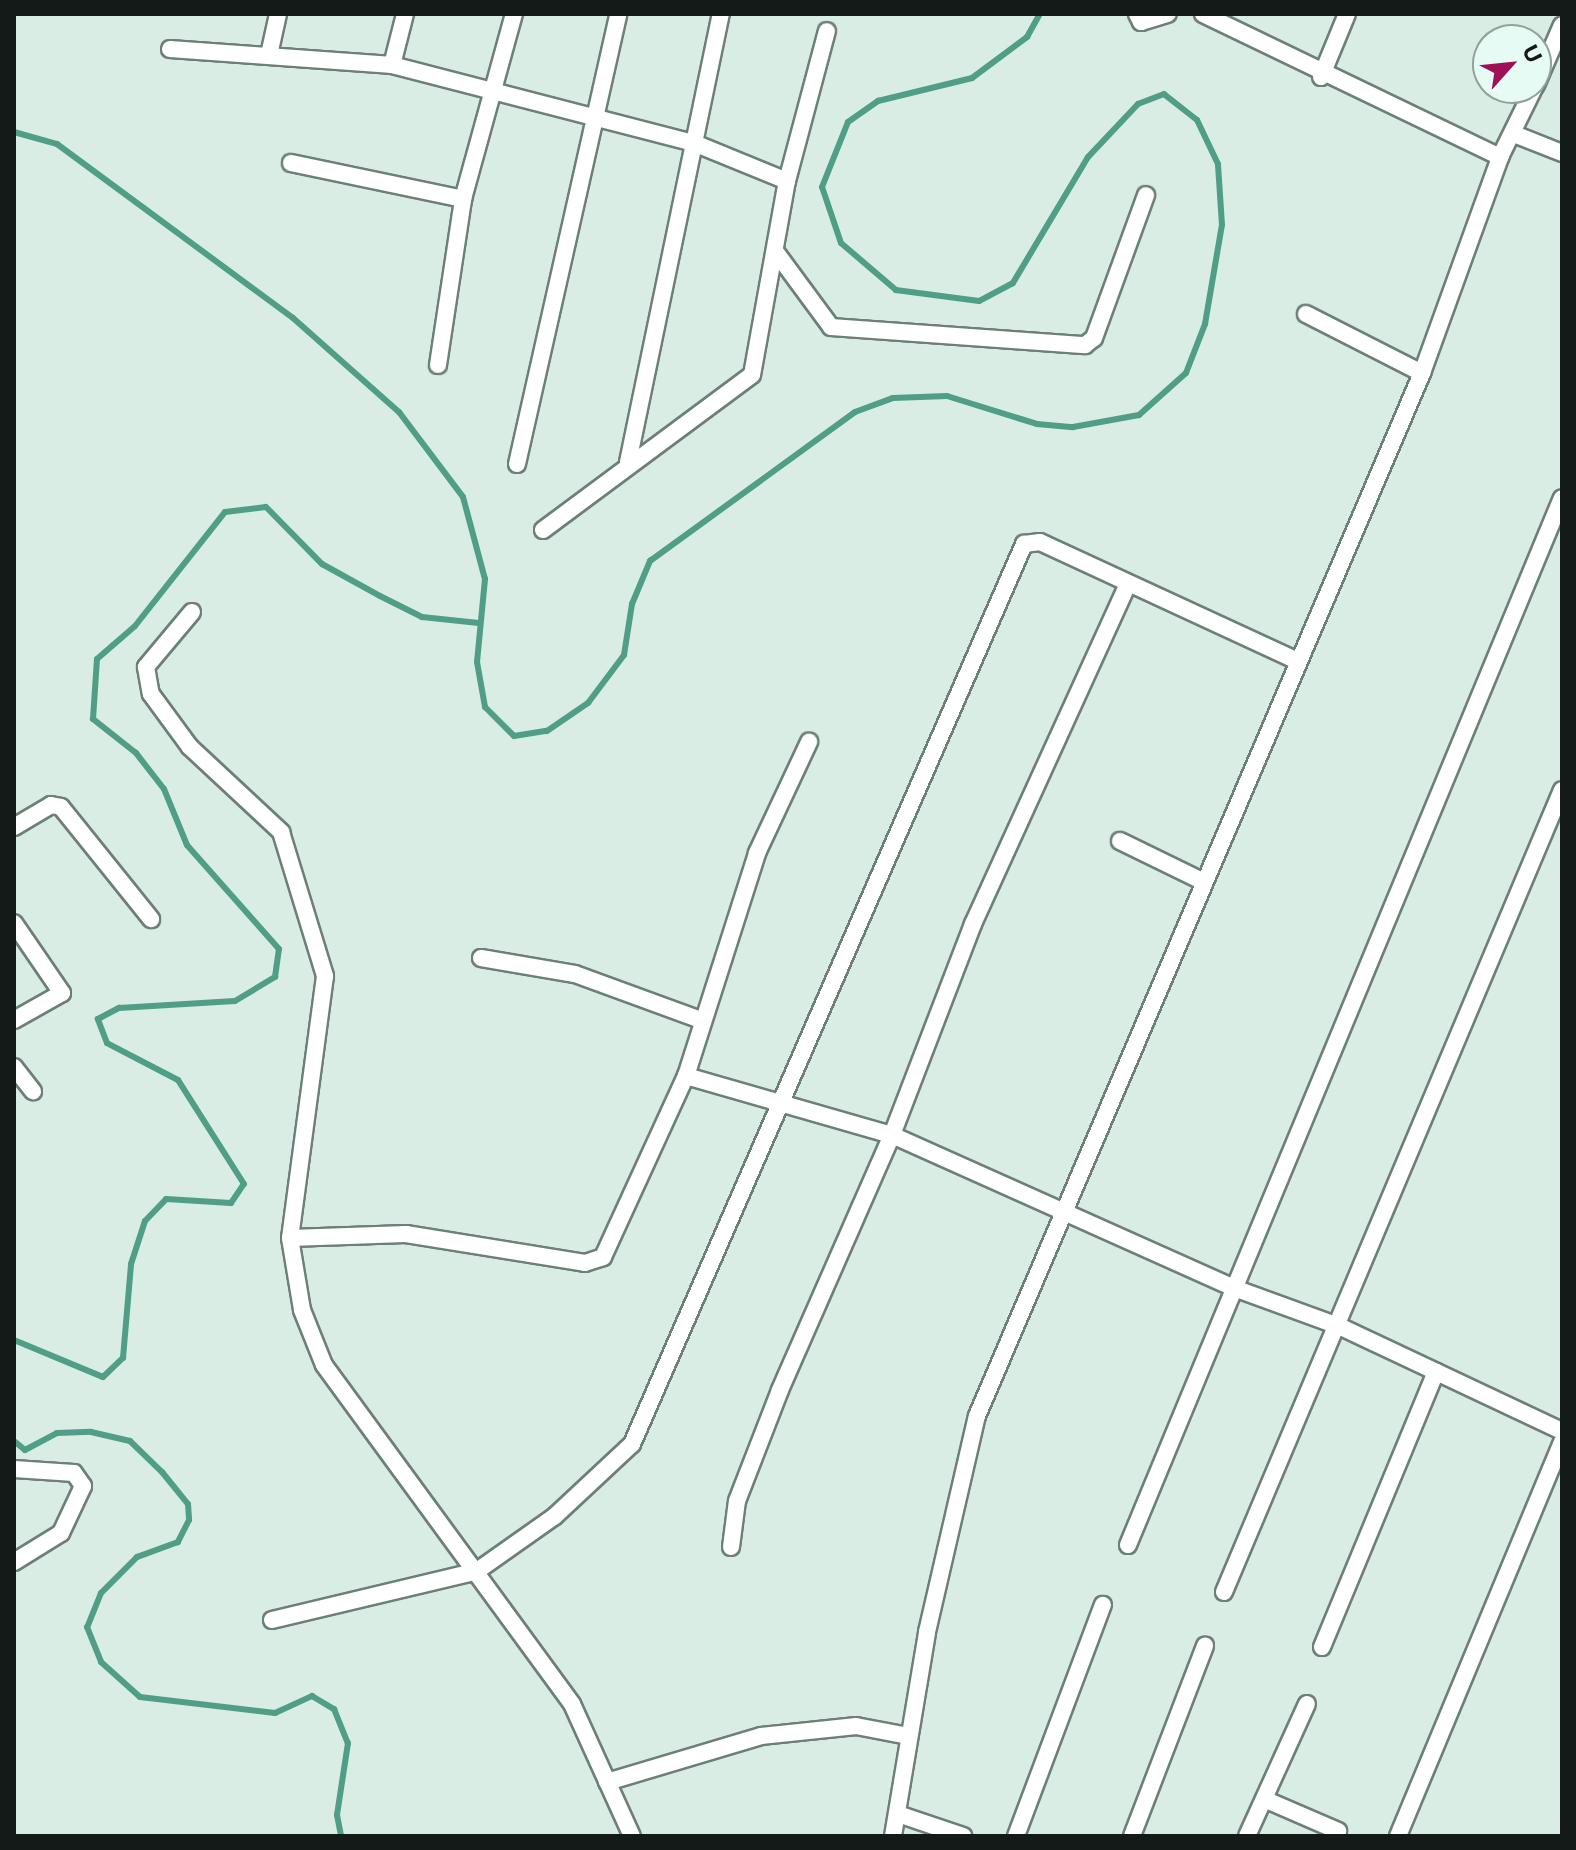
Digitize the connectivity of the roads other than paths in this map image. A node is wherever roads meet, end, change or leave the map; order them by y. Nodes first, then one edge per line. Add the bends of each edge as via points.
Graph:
1 (278, 14) edge
2 (405, 14) edge
3 (514, 14) edge
4 (618, 14) edge
5 (721, 14) edge
6 (1137, 14) edge
7 (1168, 14) edge
8 (1203, 14) edge
9 (1347, 14) edge
10 (1562, 25) edge
11 (827, 31) dead end
12 (1552, 48) edge
13 (170, 49) dead end
14 (269, 55) junction
15 (392, 65) junction
16 (1321, 77) junction
17 (496, 92) junction
18 (1527, 104) edge
19 (592, 119) junction
20 (1514, 134) junction
21 (694, 143) junction
22 (1562, 153) edge
23 (1500, 157) junction
24 (291, 163) dead end
25 (787, 181) junction
26 (1146, 195) dead end
27 (463, 199) junction
28 (775, 251) junction
29 (1306, 314) dead end
30 (438, 365) dead end
31 (1422, 373) junction
32 (628, 462) junction
33 (517, 464) dead end
34 (1562, 498) edge
35 (543, 530) dead end
36 (1128, 584) junction
37 (192, 612) dead end
38 (1298, 661) junction
39 (809, 742) dead end
40 (1562, 790) edge
41 (14, 827) edge
42 (1120, 841) dead end
43 (1200, 880) junction
44 (151, 919) dead end
45 (14, 923) edge
46 (481, 958) dead end
47 (14, 1020) edge
48 (701, 1020) junction
49 (14, 1067) edge
50 (686, 1076) junction
51 (33, 1091) dead end
52 (781, 1103) junction
53 (892, 1135) junction
54 (1061, 1212) junction
55 (290, 1238) junction
56 (1234, 1288) junction
57 (1341, 1327) junction
58 (1436, 1372) junction
59 (1562, 1431) edge
60 (1562, 1442) edge
61 (14, 1469) edge
62 (1128, 1545) dead end
63 (731, 1547) dead end
64 (14, 1562) edge
65 (477, 1571) junction
66 (1224, 1592) dead end
67 (1103, 1605) dead end
68 (272, 1620) dead end
69 (1205, 1646) dead end
70 (1322, 1647) dead end
71 (1307, 1704) dead end
72 (909, 1736) junction
73 (607, 1782) junction
74 (1264, 1799) junction
75 (898, 1814) junction
76 (1338, 1831) dead end
77 (632, 1836) edge
78 (893, 1836) edge
79 (963, 1836) edge
80 (1016, 1836) edge
81 (1132, 1836) edge
82 (1247, 1836) edge
83 (1398, 1836) edge

1 - 14 street
2 - 15 street
3 - 17 street
4 - 19 street
5 - 21 street
6 - 7 street via 1141,22
8 - 16 street
9 - 16 street
10 - 12 street
11 - 25 street
13 - 14 street
14 - 15 street
15 - 17 street
16 - 23 street
17 - 19 street
17 - 27 street
18 - 20 street
19 - 21 street
19 - 33 street
20 - 22 street
20 - 23 street
21 - 25 street
21 - 32 street
23 - 31 street
24 - 27 street
25 - 28 street
26 - 28 street via 1094,338 1085,345 831,327
27 - 30 street
28 - 32 street via 752,375
29 - 31 street
31 - 38 street
32 - 35 street
34 - 56 street
36 - 38 street
36 - 52 street via 1040,542 1019,550
36 - 53 street via 973,924
37 - 55 street via 146,667 151,694 190,747 281,832 325,976
38 - 43 street
39 - 48 street via 757,853
40 - 57 street
41 - 44 street via 51,805 61,807
42 - 43 street
43 - 54 street
45 - 47 street via 62,993
46 - 48 street via 575,974
48 - 50 street
49 - 51 street
50 - 52 street
50 - 55 street via 598,1260 406,1234
52 - 53 street
52 - 65 street via 632,1444 555,1516
53 - 54 street
53 - 63 street via 780,1390 737,1501
54 - 56 street
54 - 72 street via 977,1416
55 - 65 street via 302,1310 324,1365
56 - 57 street
56 - 62 street
57 - 58 street
57 - 66 street
58 - 59 street
58 - 70 street
60 - 83 street
61 - 64 street via 74,1473 83,1486 61,1533
65 - 68 street
65 - 73 street via 572,1704
67 - 80 street
69 - 81 street
71 - 74 street
72 - 73 street via 856,1726 761,1736
72 - 75 street
73 - 77 street
74 - 76 street
74 - 82 street
75 - 78 street
75 - 79 street

